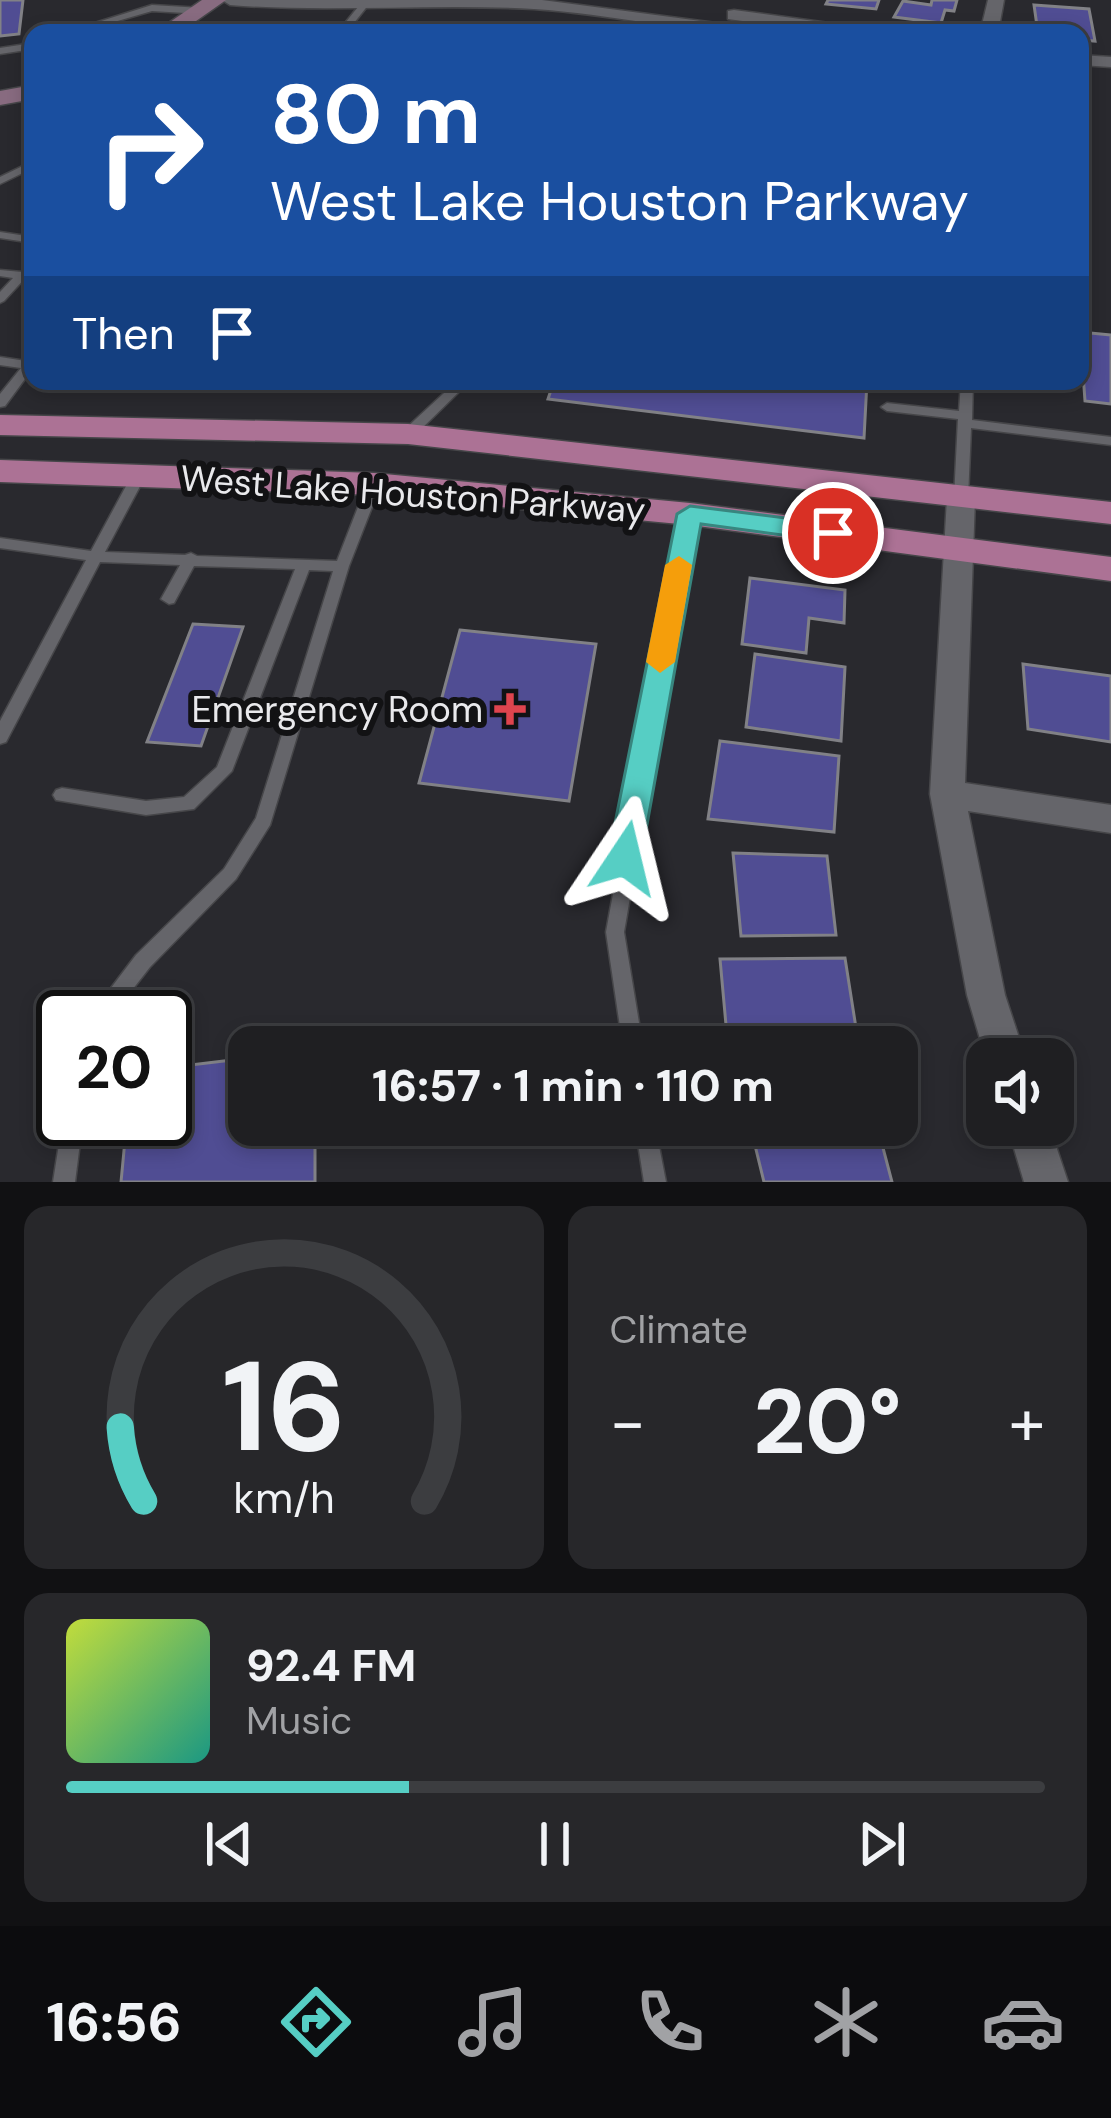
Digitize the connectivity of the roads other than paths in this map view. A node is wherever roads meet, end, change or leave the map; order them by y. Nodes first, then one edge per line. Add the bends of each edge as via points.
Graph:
1 (230, 0) edge
2 (624, 0) edge
3 (367, 2) edge
4 (574, 4) edge
5 (209, 5) edge
6 (98, 24) edge
7 (178, 24) edge
8 (698, 24) edge
9 (799, 24) edge
10 (24, 272) edge
11 (0, 273) edge
12 (22, 275) junction
13 (0, 299) edge
14 (24, 371) edge
15 (454, 390) edge
16 (966, 390) edge
17 (0, 403) edge
18 (887, 407) dead end
19 (964, 420) junction
20 (0, 425) edge
21 (408, 434) junction
22 (1111, 441) edge
23 (0, 471) edge
24 (139, 475) junction
25 (374, 484) junction
26 (961, 498) junction
27 (1111, 513) edge
28 (690, 514) junction
29 (0, 543) edge
30 (956, 550) junction
31 (98, 557) junction
32 (191, 558) junction
33 (304, 564) junction
34 (342, 566) junction
35 (1111, 569) edge
36 (169, 599) dead end
37 (0, 737) edge
38 (946, 794) junction
39 (62, 795) dead end
40 (1111, 818) edge
41 (120, 990) edge
42 (630, 1026) edge
43 (999, 1038) edge
44 (69, 1146) edge
45 (649, 1146) edge
46 (1035, 1146) edge
47 (64, 1182) edge
48 (655, 1182) edge
49 (1046, 1182) edge

1 - 3 street
2 - 9 street
3 - 4 street
4 - 8 street
5 - 6 lane via 152,8
5 - 7 street
10 - 12 lane
11 - 12 lane
12 - 13 lane
14 - 17 lane
15 - 21 lane
16 - 19 lane
18 - 19 lane
19 - 22 lane
19 - 26 lane
20 - 21 main road, West Lake Houston Parkway
21 - 25 main road
21 - 26 main road, West Lake Houston Parkway
23 - 24 main road, West Lake Houston Parkway
24 - 25 main road, West Lake Houston Parkway
24 - 31 lane
25 - 28 main road, West Lake Houston Parkway
25 - 34 lane
26 - 27 main road, West Lake Houston Parkway
26 - 30 street
28 - 30 main road, West Lake Houston Parkway
28 - 42 lane via 615,932
29 - 31 lane
30 - 35 main road, West Lake Houston Parkway
30 - 38 street
31 - 32 lane
31 - 37 lane
32 - 33 lane
32 - 36 lane
33 - 34 lane
33 - 39 lane via 224,771 188,804 146,808
34 - 41 lane via 264,820 230,874
38 - 40 street
38 - 43 street
44 - 47 lane
45 - 48 lane
46 - 49 street

